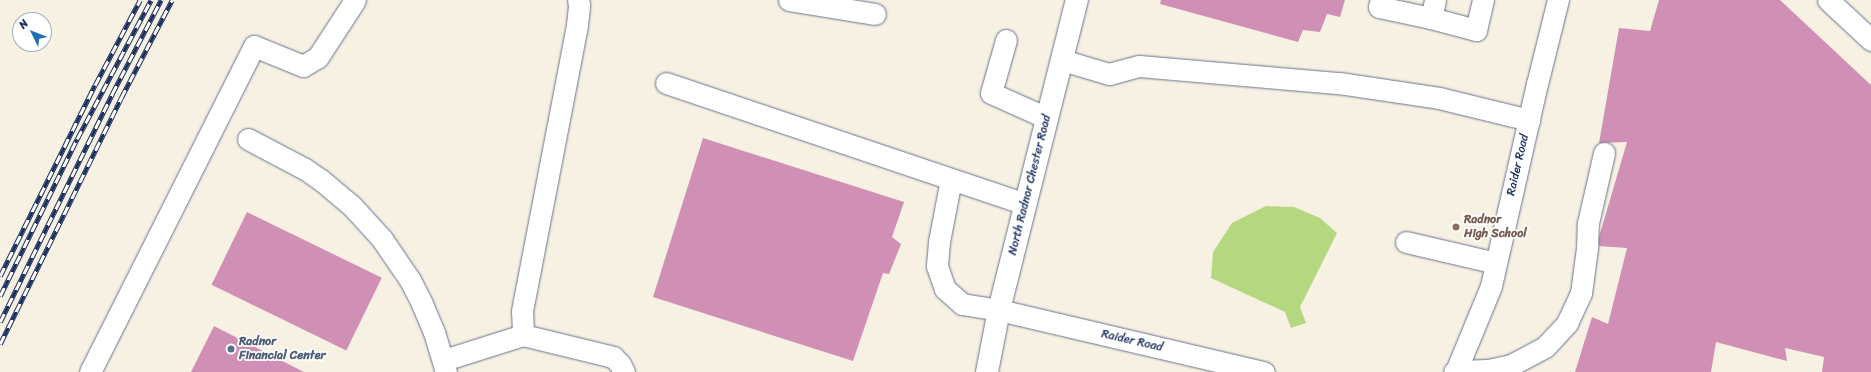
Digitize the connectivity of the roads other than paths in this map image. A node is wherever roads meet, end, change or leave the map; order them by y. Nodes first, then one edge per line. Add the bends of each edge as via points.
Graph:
1 (355, 0) edge
2 (578, 0) edge
3 (789, 0) edge
4 (1077, 0) edge
5 (1381, 0) edge
6 (1484, 0) edge
7 (1558, 0) edge
8 (1828, 0) edge
9 (1433, 9) edge
10 (875, 14) dead end
11 (1006, 40) dead end
12 (1871, 40) edge
13 (1062, 60) junction
14 (666, 83) dead end
15 (1047, 118) junction
16 (1529, 120) junction
17 (248, 139) dead end
18 (1604, 152) dead end
19 (951, 179) junction
20 (1025, 204) junction
21 (1406, 242) dead end
22 (1496, 263) junction
23 (999, 310) junction
24 (523, 335) junction
25 (445, 366) edge
26 (90, 372) edge
27 (624, 372) edge
28 (987, 372) edge
29 (1264, 372) edge
30 (1455, 372) edge

1 - 26 lane via 318,57 303,66 254,46
2 - 24 lane via 577,25 522,310
3 - 10 lane
4 - 13 main road, North Radnor Chester Road
5 - 9 lane via 1379,7
6 - 9 lane via 1476,30
7 - 16 lane, Raider Road
8 - 12 lane
11 - 15 lane via 991,93
13 - 15 main road, North Radnor Chester Road
13 - 16 lane via 1109,74 1139,66 1339,83 1439,98
14 - 19 lane
15 - 20 main road, North Radnor Chester Road
16 - 22 lane, Raider Road
17 - 25 lane via 321,180 382,239 410,280 434,332
18 - 30 lane via 1588,223 1581,293 1567,323 1544,347 1511,365 1488,370
19 - 20 lane
19 - 23 lane, Raider Road via 937,266 945,289 962,304
20 - 23 main road, North Radnor Chester Road
21 - 22 lane
22 - 30 lane, Raider Road via 1490,286
23 - 28 main road, North Radnor Chester Road
23 - 29 lane, Raider Road
24 - 25 lane
24 - 27 lane via 613,357

